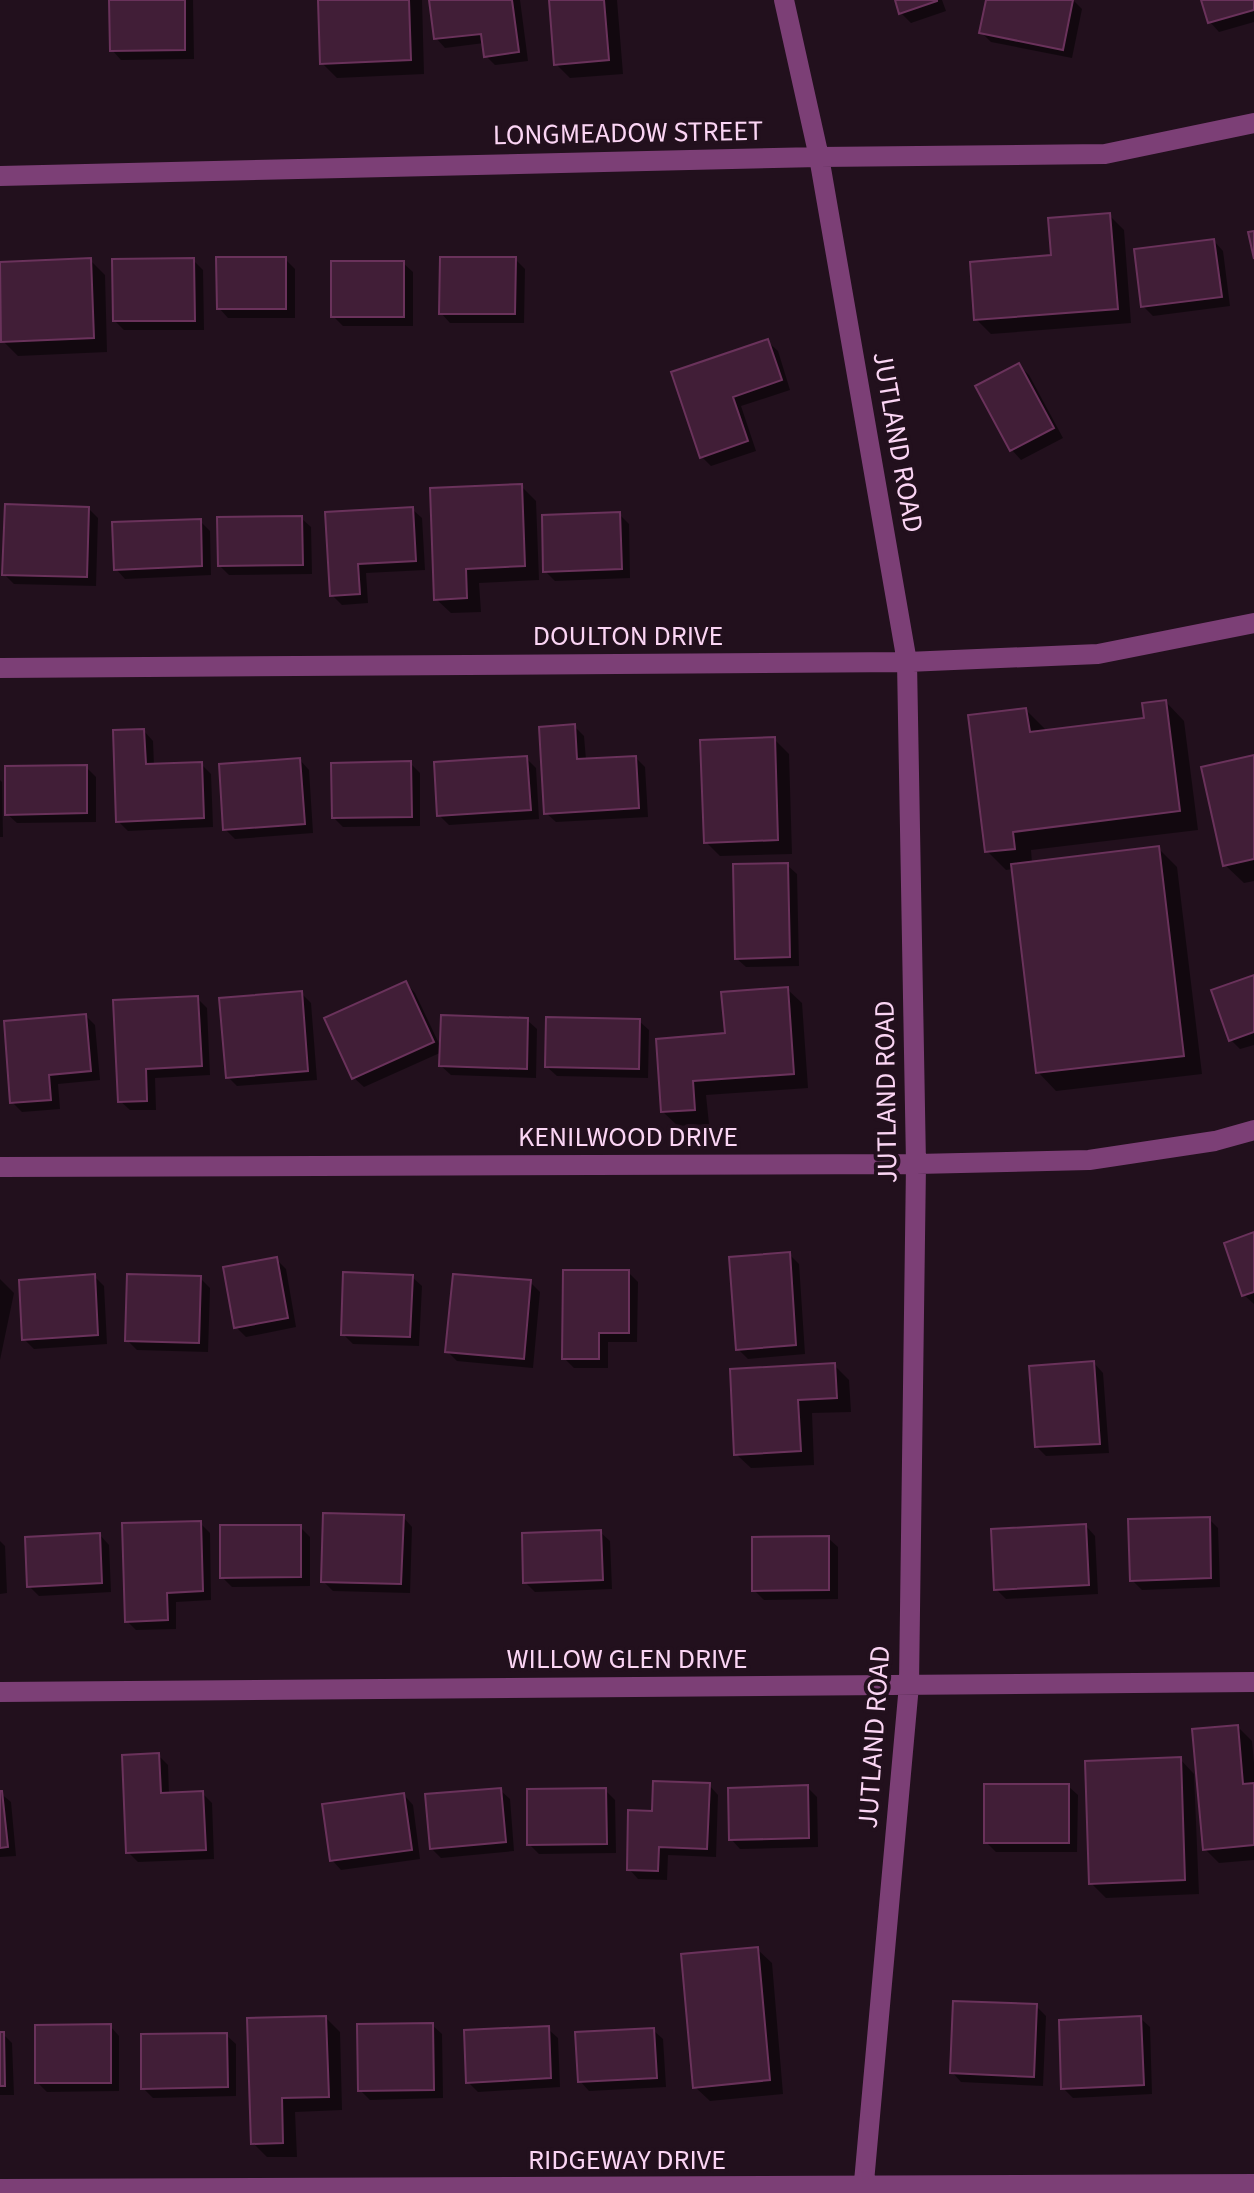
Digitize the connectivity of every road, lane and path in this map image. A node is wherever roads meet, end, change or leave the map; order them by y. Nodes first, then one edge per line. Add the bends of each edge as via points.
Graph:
1 (784, 0) edge
2 (1254, 123) edge
3 (819, 157) junction
4 (0, 176) edge
5 (1254, 623) edge
6 (907, 662) junction
7 (0, 668) edge
8 (1254, 1130) edge
9 (916, 1164) junction
10 (0, 1167) edge
11 (1254, 1682) edge
12 (909, 1685) junction
13 (0, 1692) edge
14 (1254, 2184) edge
15 (0, 2189) edge
16 (863, 2190) edge

1 - 3 street, JUTLAND ROAD
2 - 3 street, LONGMEADOW STREET via 1105,154
3 - 4 street, LONGMEADOW STREET
3 - 6 street, JUTLAND ROAD
5 - 6 street, DOULTON DRIVE via 1098,654
6 - 7 street, DOULTON DRIVE
6 - 9 street, JUTLAND ROAD
8 - 9 street, KENILWOOD DRIVE via 1089,1160
9 - 10 street, KENILWOOD DRIVE
9 - 12 street, JUTLAND ROAD
11 - 12 street, WILLOW GLEN DRIVE
12 - 13 street, WILLOW GLEN DRIVE
12 - 16 street, JUTLAND ROAD
14 - 16 street, RIDGEWAY DRIVE
15 - 16 street, RIDGEWAY DRIVE

